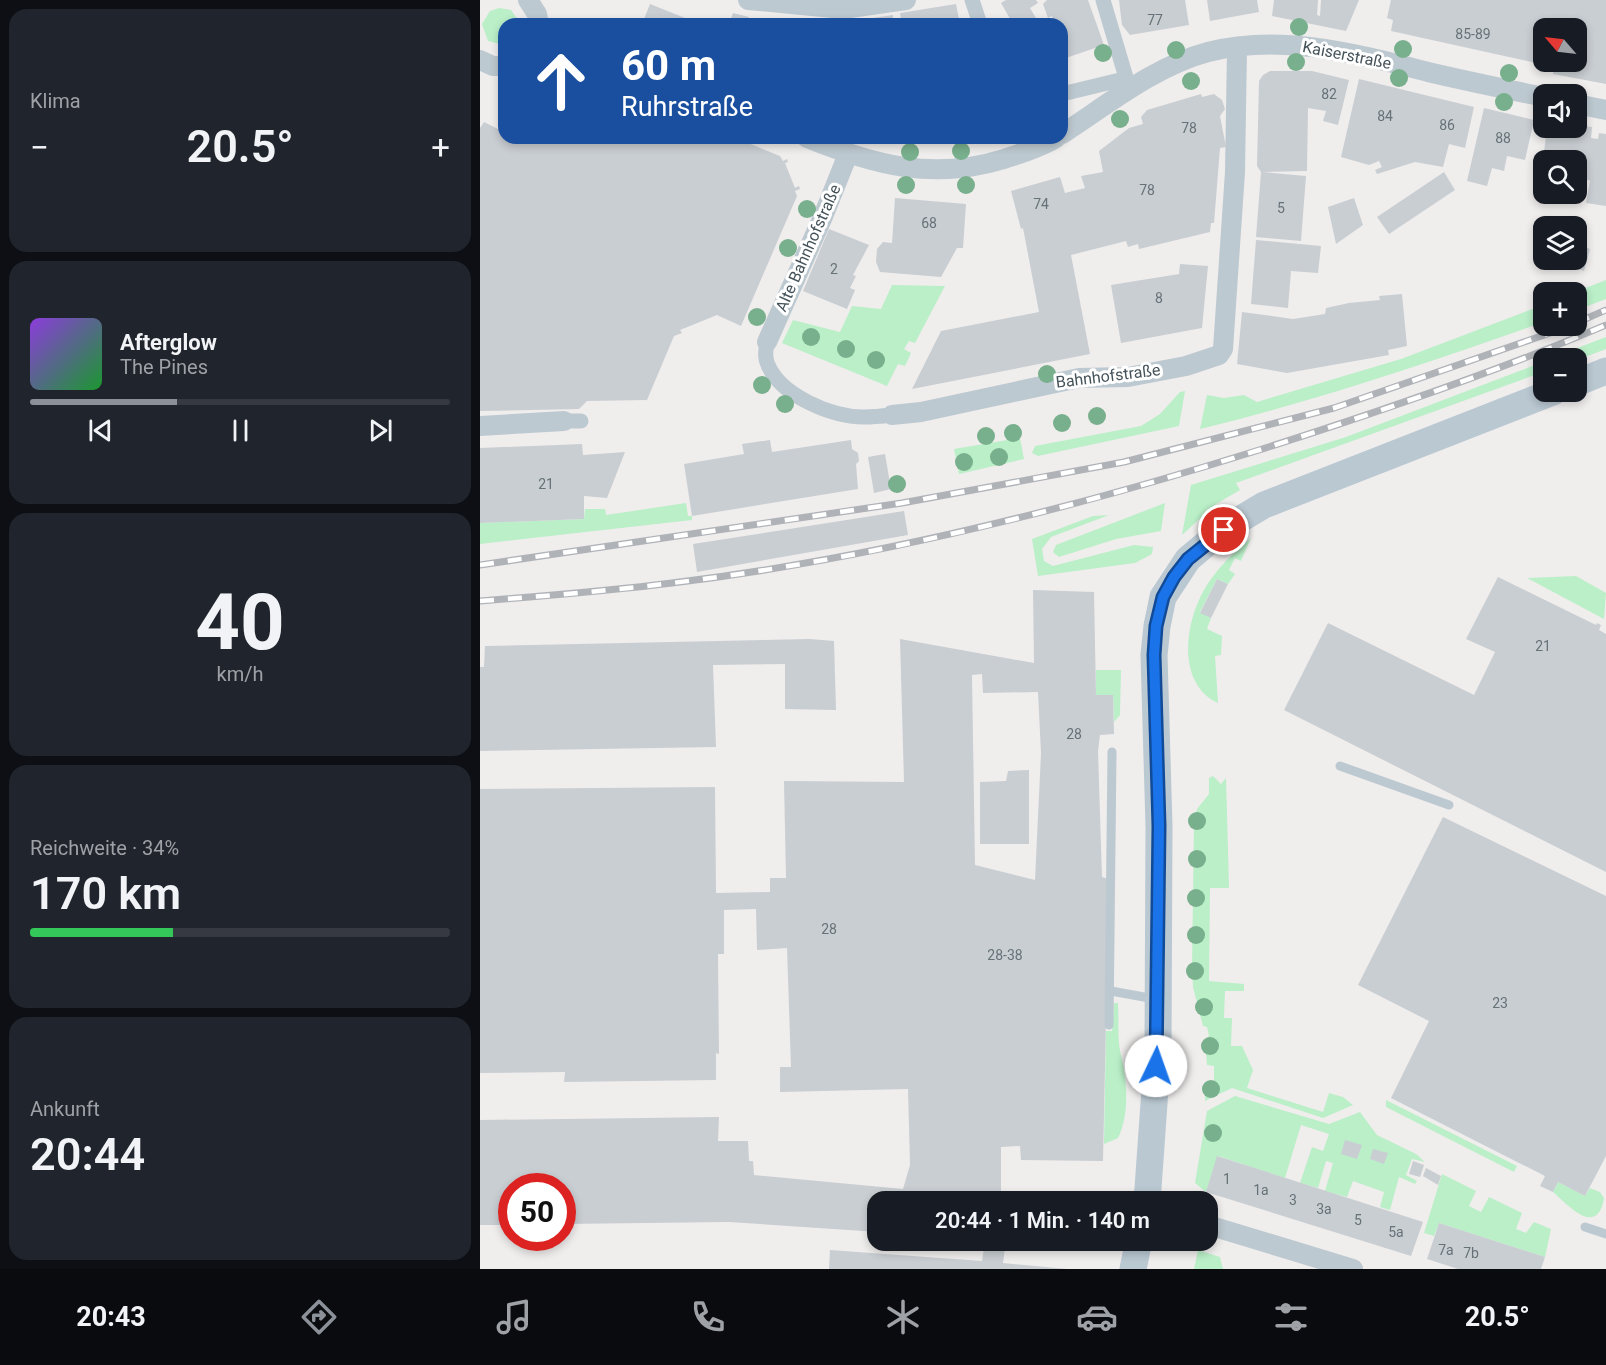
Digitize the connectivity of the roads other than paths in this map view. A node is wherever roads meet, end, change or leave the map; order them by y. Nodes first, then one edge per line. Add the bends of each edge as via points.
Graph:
1 (530, 0) edge
2 (748, 0) edge
3 (906, 0) edge
4 (972, 0) edge
5 (1103, 0) edge
6 (537, 18) edge
7 (978, 18) edge
8 (1238, 49) junction
9 (481, 65) edge
10 (498, 66) edge
11 (1127, 85) junction
12 (1068, 93) edge
13 (1533, 94) edge
14 (1587, 106) edge
15 (1606, 110) edge
16 (1068, 129) edge
17 (822, 144) edge
18 (1044, 144) edge
19 (848, 154) junction
20 (766, 342) joint
21 (1606, 371) edge
22 (1587, 379) edge
23 (1533, 400) edge
24 (892, 415) joint
25 (573, 421) dead end
26 (480, 426) edge
27 (1112, 752) dead end
28 (1340, 766) dead end
29 (1449, 805) dead end
30 (1111, 991) junction
31 (1157, 1000) junction
32 (1109, 1025) dead end
33 (1148, 1191) edge
34 (1585, 1227) dead end
35 (1218, 1228) edge
36 (1606, 1234) edge
37 (1353, 1269) edge

1 - 6 street
2 - 3 street via 843,9
4 - 7 street
5 - 11 street
8 - 11 street, Kaiserstraße via 1195,57
8 - 13 street, Kaiserstraße via 1298,45 1365,56
8 - 24 street, Bahnhofstraße via 1235,172 1223,349 1219,356 1140,375 1079,378
9 - 10 street
11 - 12 street
11 - 16 street, Kaiserstraße
14 - 15 street
17 - 19 street
18 - 19 street via 967,169 901,167
19 - 20 street, Alte Bahnhofstraße
20 - 24 street, Bahnhofstraße via 768,367 784,387 801,398 840,414
21 - 22 main road
23 - 31 main road via 1264,505 1188,559 1163,597 1154,655 1159,826
25 - 26 street
27 - 30 lane
28 - 29 lane
30 - 31 lane
30 - 32 lane
31 - 33 main road via 1158,1047
34 - 36 lane
35 - 37 street

